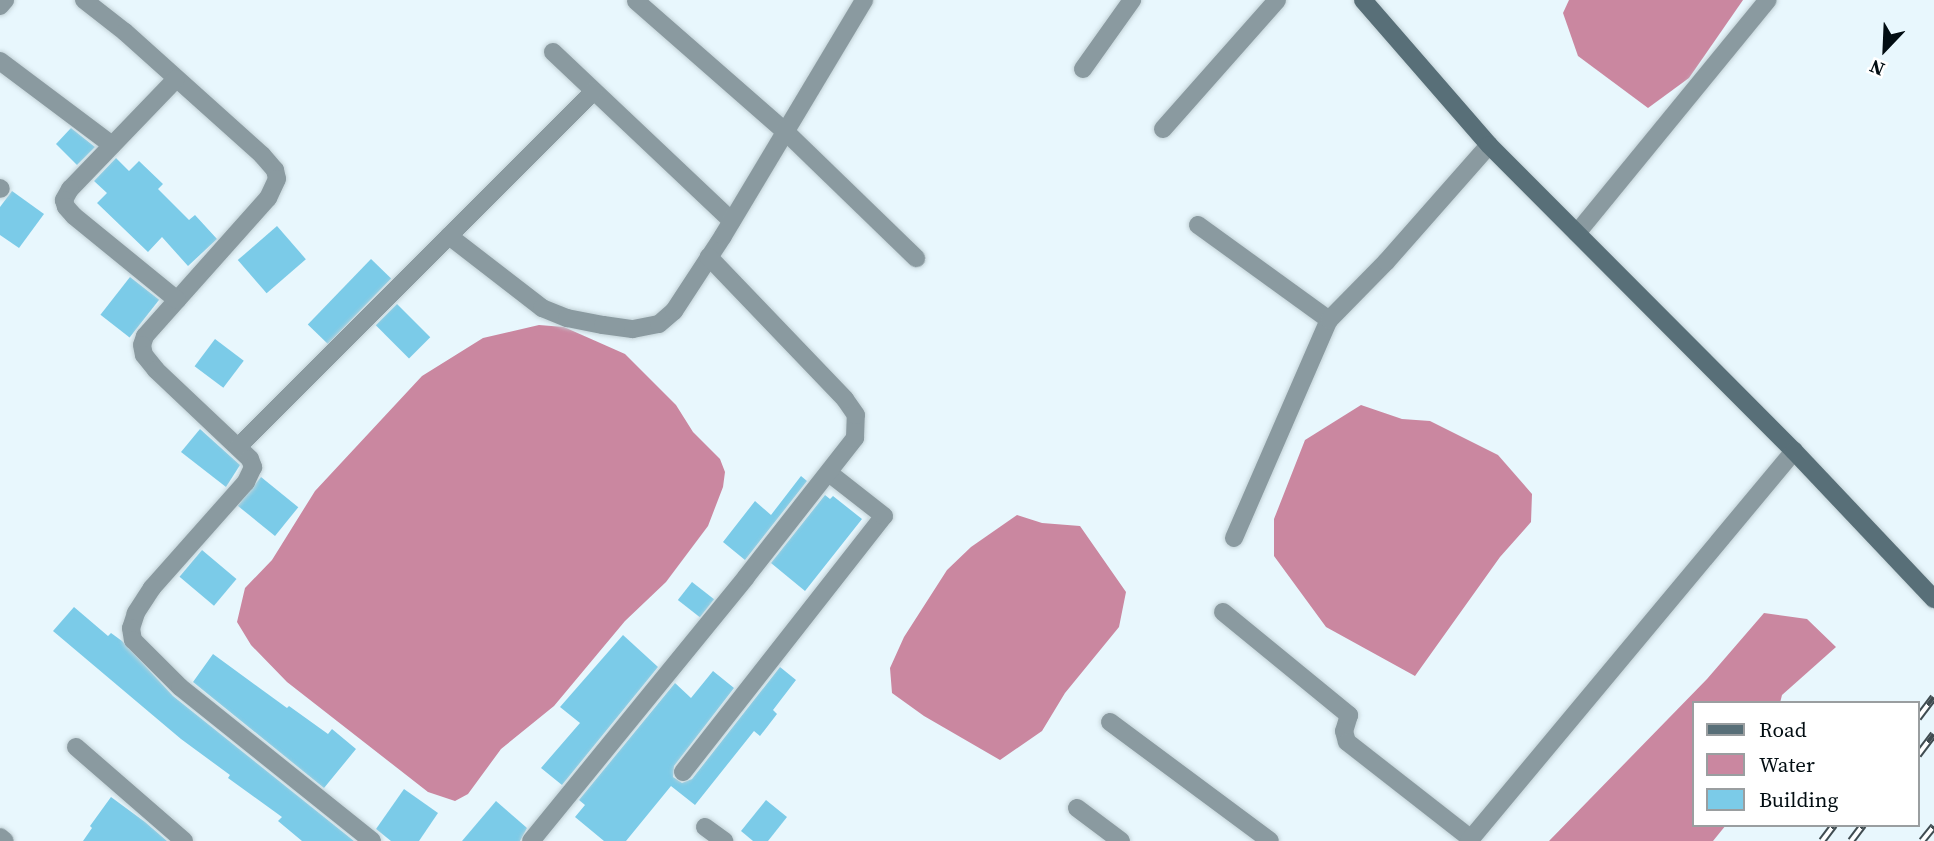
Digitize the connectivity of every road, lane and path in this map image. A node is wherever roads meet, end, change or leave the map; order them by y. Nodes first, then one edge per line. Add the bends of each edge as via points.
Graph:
1 (5, 0) edge
2 (84, 0) edge
3 (864, 0) edge
4 (1132, 0) edge
5 (1277, 0) edge
6 (1363, 0) edge
7 (1768, 0) edge
8 (636, 1) edge
9 (0, 6) edge
10 (552, 52) dead end
11 (0, 61) edge
12 (1083, 69) dead end
13 (176, 79) junction
14 (594, 91) junction
15 (1163, 129) dead end
16 (787, 132) junction
17 (111, 145) junction
18 (1489, 145) junction
19 (732, 221) junction
20 (1198, 225) dead end
21 (1577, 233) junction
22 (449, 236) junction
23 (709, 257) junction
24 (916, 258) dead end
25 (177, 300) junction
26 (1329, 320) junction
27 (238, 447) junction
28 (1794, 451) junction
29 (829, 473) junction
30 (1234, 538) dead end
31 (1934, 599) edge
32 (1223, 612) dead end
33 (1110, 722) dead end
34 (76, 747) dead end
35 (683, 772) dead end
36 (1077, 808) dead end
37 (705, 827) dead end
38 (0, 837) edge
39 (1470, 840) edge
40 (5, 841) edge
41 (184, 841) edge
42 (372, 841) edge
43 (531, 841) edge
44 (724, 841) edge
45 (1121, 841) edge
46 (1270, 841) edge

1 - 9 street
2 - 13 street
3 - 16 street
4 - 12 street
5 - 15 street
6 - 18 street
7 - 21 street
8 - 16 street
10 - 14 street
11 - 17 street
13 - 17 street
13 - 25 street via 262,155 277,179 275,190
14 - 19 street
14 - 22 street
16 - 19 street
16 - 24 street
17 - 25 street via 67,193 65,207
18 - 21 street
18 - 26 street via 1387,262
19 - 23 street
20 - 26 street
21 - 28 street
22 - 23 street via 542,308 567,318 633,329 659,324 674,311
22 - 27 street
23 - 29 street via 856,415 855,438
25 - 27 street via 145,336 144,355
26 - 30 street
27 - 42 street via 250,459 252,473 152,588 136,613 133,640 180,687
28 - 31 street
28 - 39 street
29 - 35 street via 884,516
29 - 43 street
32 - 39 street via 1349,715 1344,731 1347,742
33 - 46 street
34 - 41 street
36 - 45 street
37 - 44 street
38 - 40 street

